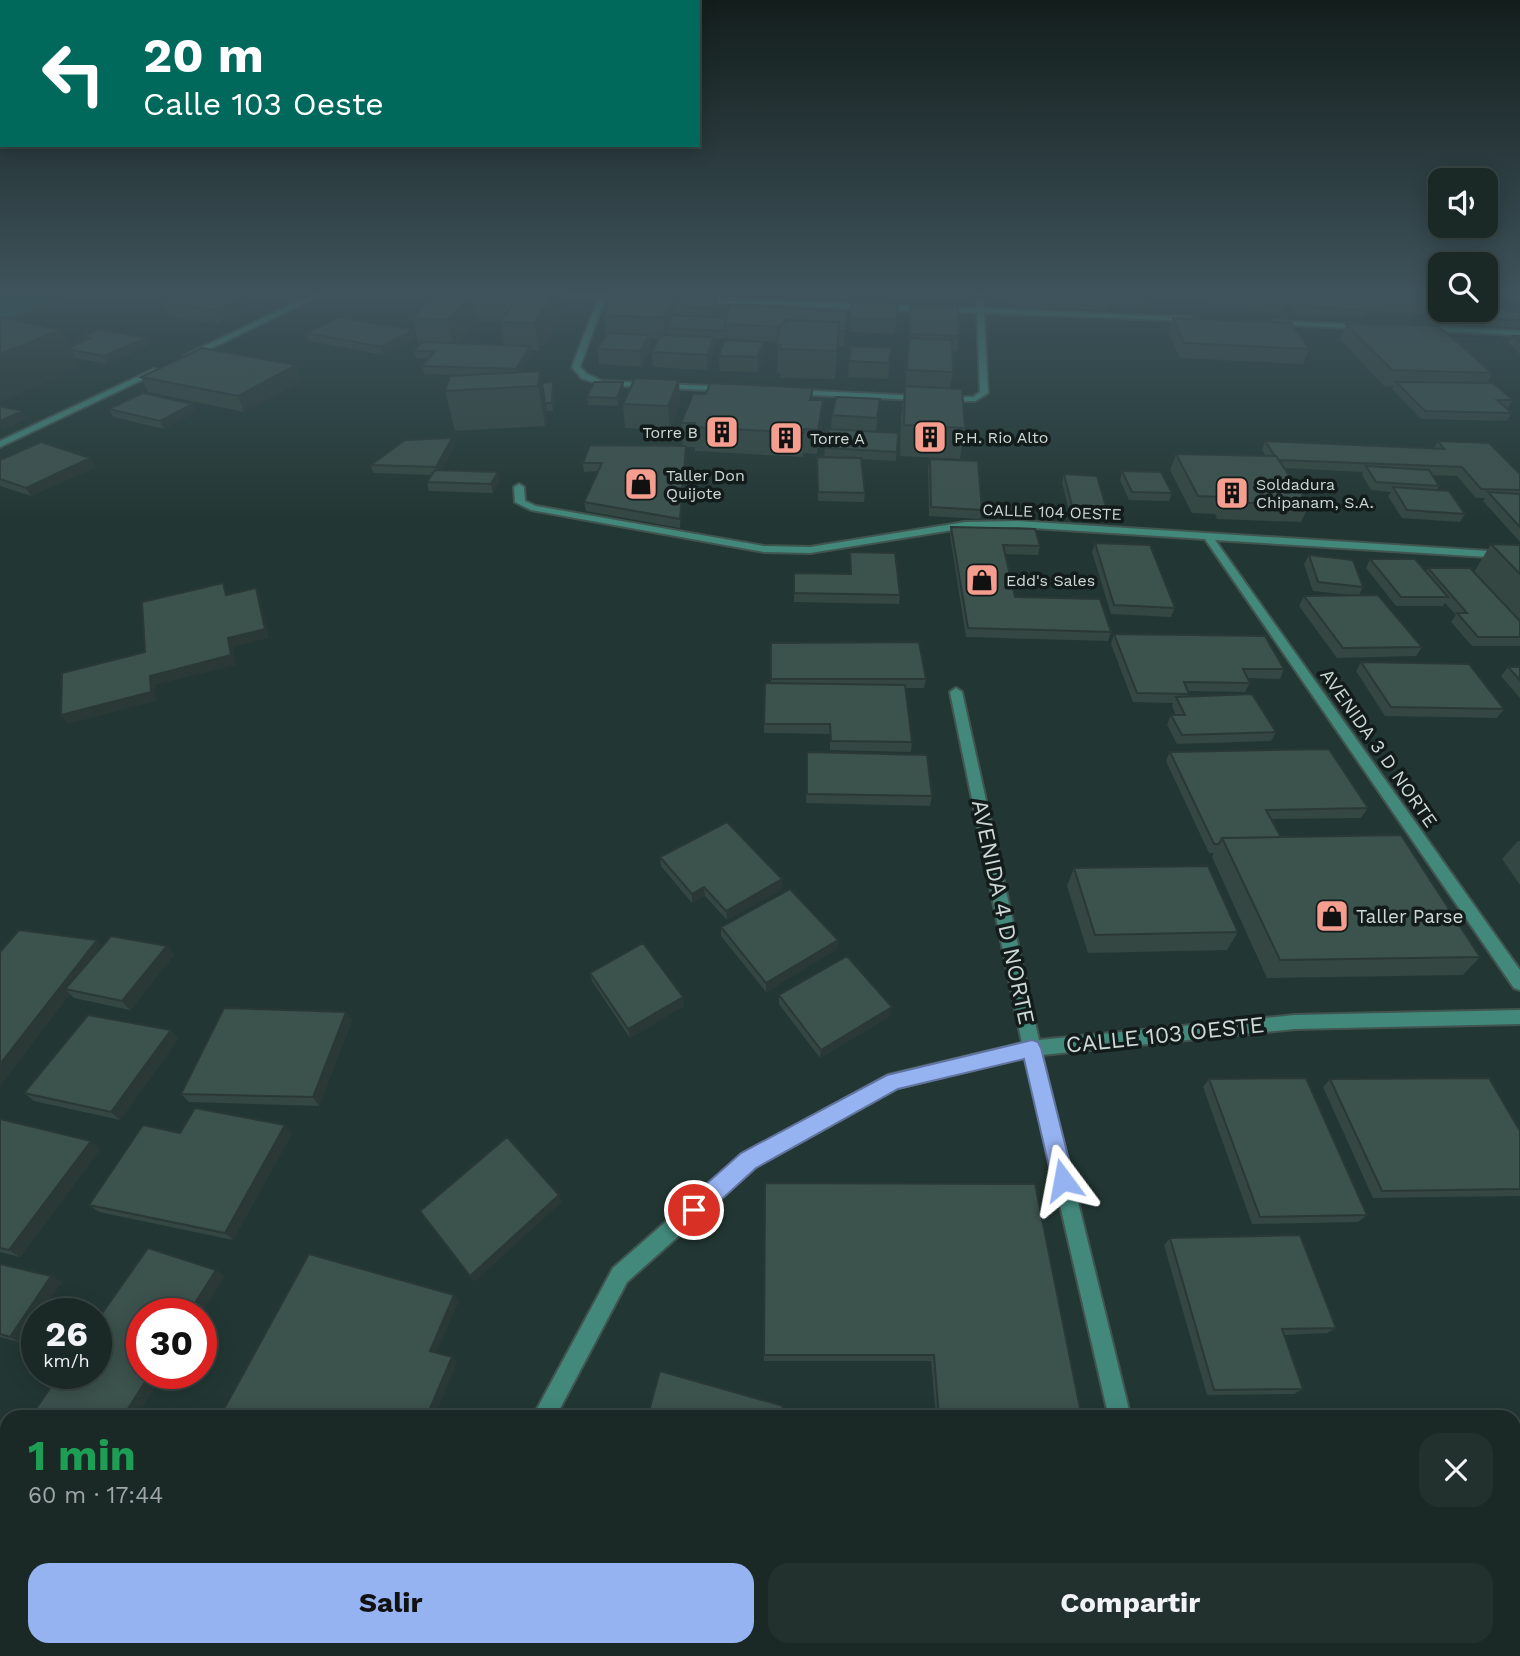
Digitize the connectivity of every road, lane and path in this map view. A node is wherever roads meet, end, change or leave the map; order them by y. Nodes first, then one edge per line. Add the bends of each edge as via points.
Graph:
1 (164, 368) edge
2 (577, 368) edge
3 (983, 368) edge
4 (740, 390) edge
5 (782, 392) edge
6 (0, 444) edge
7 (519, 487) dead end
8 (1207, 536) junction
9 (1520, 556) edge
10 (956, 692) dead end
11 (1520, 983) edge
12 (1520, 1017) edge
13 (1032, 1048) junction
14 (547, 1410) edge
15 (1117, 1410) edge

1 - 6 street
2 - 4 street via 601,383
3 - 5 street via 984,393 975,399
7 - 8 street, CALLE 104 OESTE via 520,502 534,508 764,549 810,550 965,525
8 - 9 street, CALLE 104 OESTE
8 - 11 street, AVENIDA 3 D NORTE
10 - 13 street, AVENIDA 4 D NORTE
12 - 13 street, CALLE 103 OESTE via 1295,1022
13 - 14 street, CALLE 103 OESTE via 894,1081 749,1161 620,1275
13 - 15 street, AVENIDA 4 D NORTE

